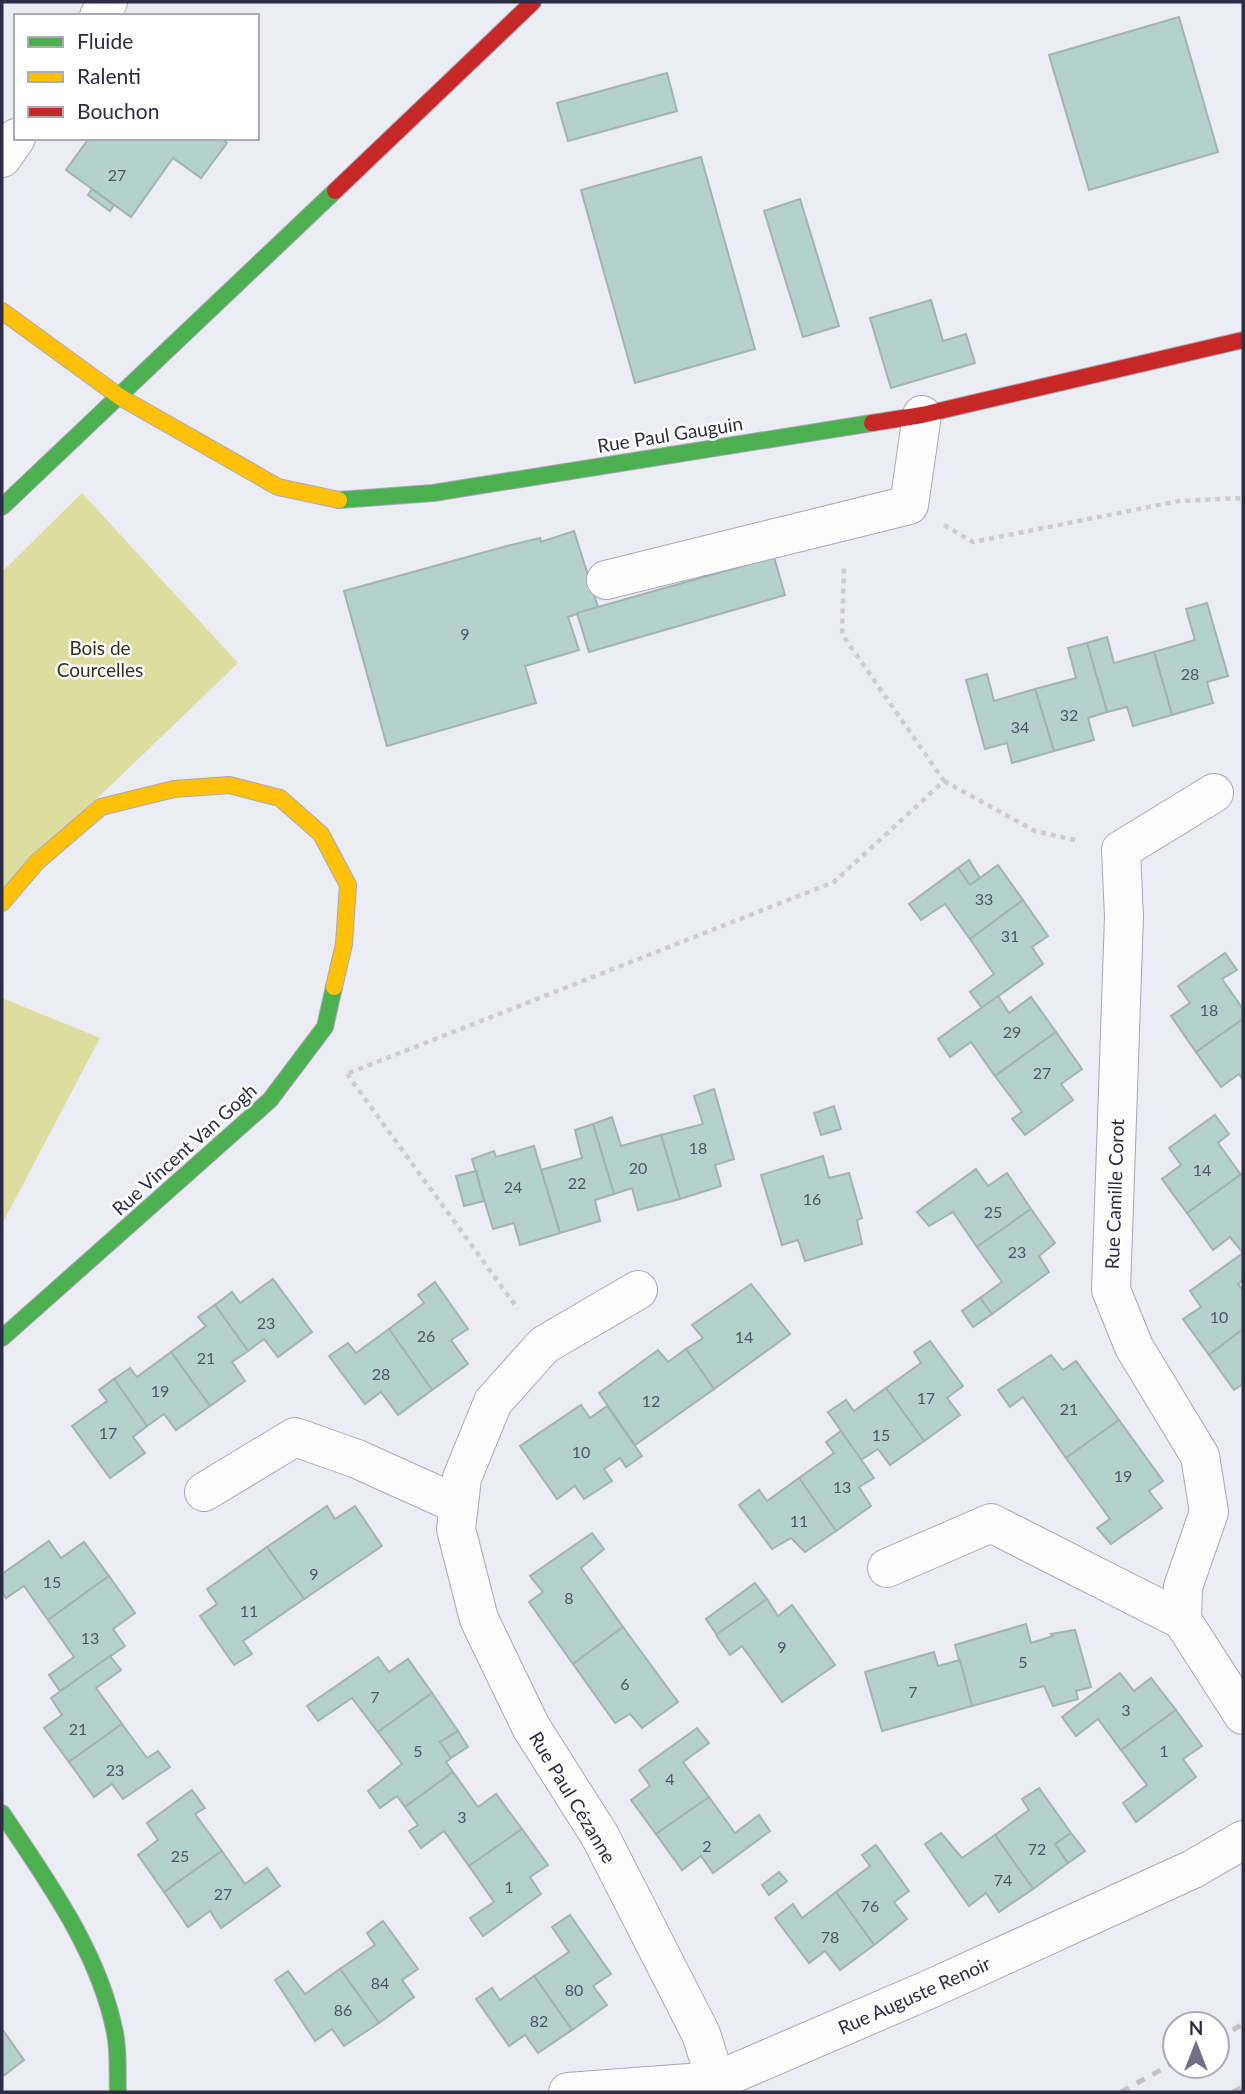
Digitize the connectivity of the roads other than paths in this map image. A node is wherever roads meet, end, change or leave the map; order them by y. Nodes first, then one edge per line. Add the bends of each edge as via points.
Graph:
1 (533, 2) edge
2 (15, 140) edge
3 (2, 158) edge
4 (2, 311) edge
5 (1243, 340) edge
6 (120, 397) junction
7 (922, 415) junction
8 (2, 507) edge
9 (606, 580) dead end
10 (1214, 793) dead end
11 (2, 903) edge
12 (638, 1290) dead end
13 (2, 1338) edge
14 (204, 1492) dead end
15 (459, 1504) junction
16 (887, 1568) dead end
17 (1182, 1620) junction
18 (1243, 1716) edge
19 (2, 1813) edge
20 (1243, 1840) edge
21 (716, 2081) junction
22 (118, 2092) edge
23 (568, 2092) edge

1 - 6 street
2 - 3 street
4 - 6 street, Rue Paul Gauguin
5 - 7 street, Rue Paul Gauguin
6 - 7 street, Rue Paul Gauguin via 278,486 335,500 433,493
6 - 8 street
7 - 9 street via 909,505
10 - 17 street, Rue Camille Corot via 1121,850 1124,917 1111,1290 1134,1347 1199,1456 1209,1512 1184,1587
11 - 13 street, Rue Vincent Van Gogh via 37,862 101,807 174,789 229,785 280,798 321,834 348,885 344,944 325,1027 270,1100
12 - 15 street, Rue Paul Cézanne via 544,1345 493,1402 462,1478
14 - 15 street via 295,1437
15 - 21 street, Rue Paul Cézanne via 456,1529 479,1619 531,1727 600,1836 701,2034
16 - 17 street via 990,1523
17 - 18 street
19 - 22 street via 69,1919 96,1973 115,2028
20 - 21 street, Rue Auguste Renoir via 1181,1875
21 - 23 street, Rue Auguste Renoir

